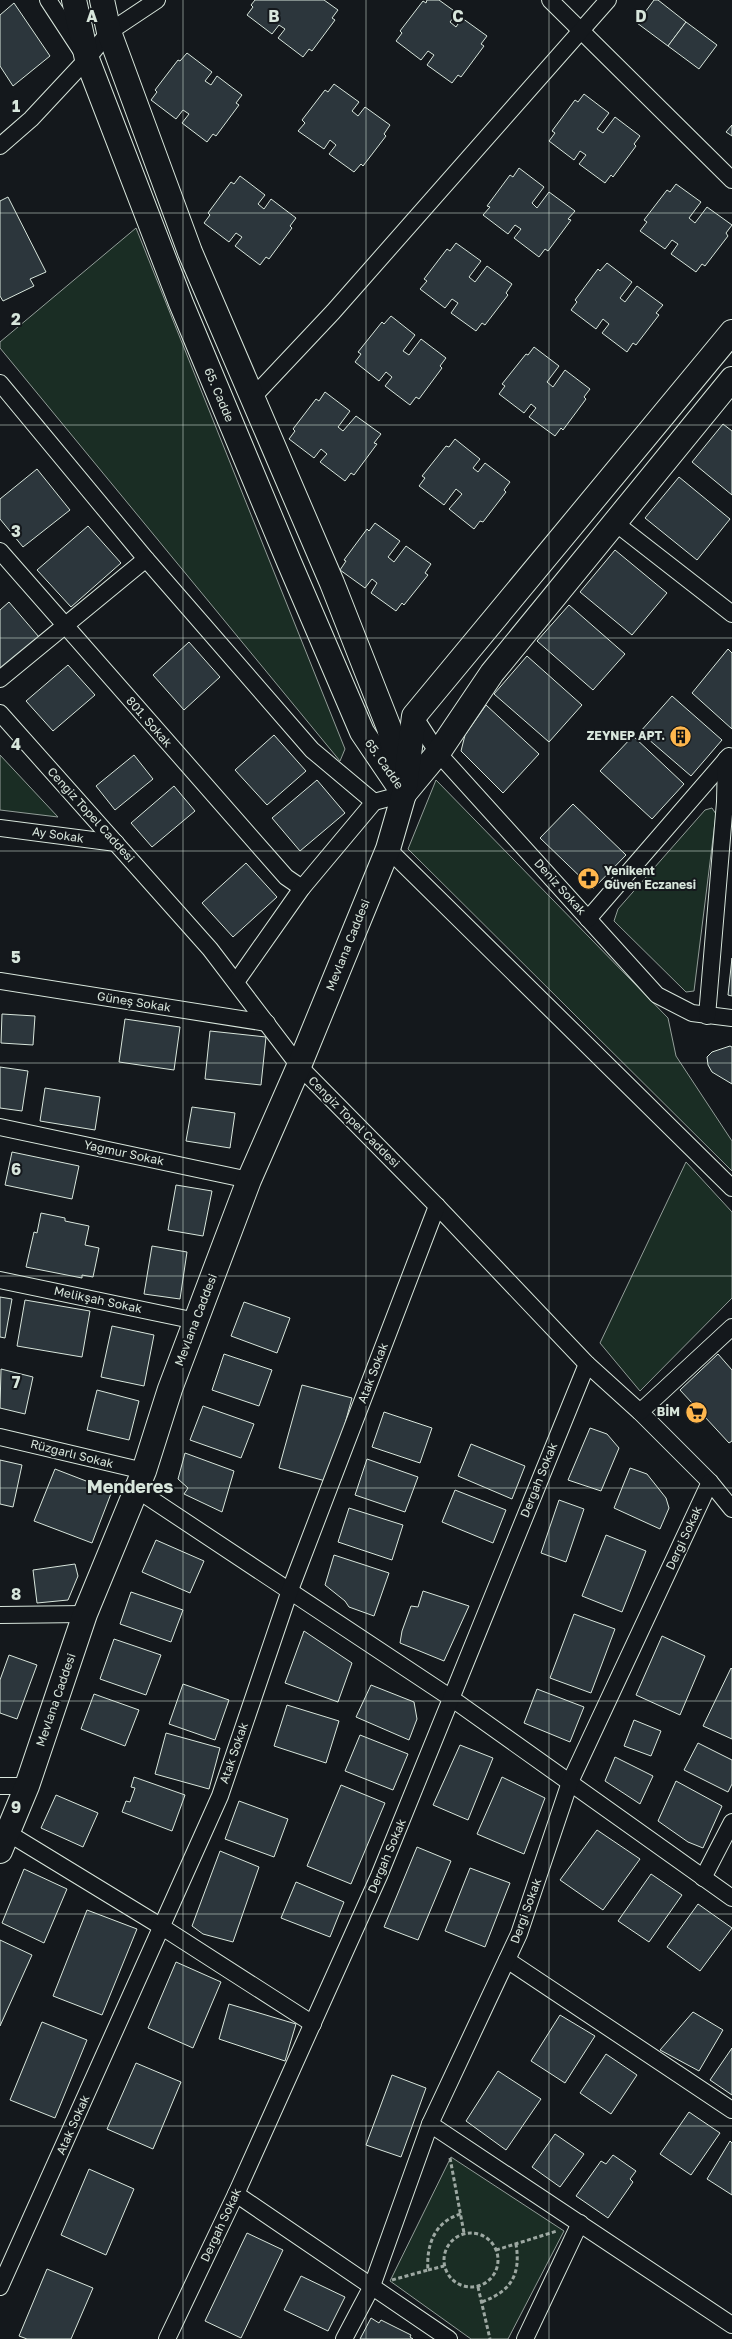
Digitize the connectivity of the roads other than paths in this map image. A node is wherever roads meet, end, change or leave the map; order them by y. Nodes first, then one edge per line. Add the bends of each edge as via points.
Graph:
1 (48, 0) edge
2 (74, 0) edge
3 (102, 0) edge
4 (157, 0) edge
5 (550, 0) edge
6 (608, 0) edge
7 (581, 30) junction
8 (109, 32) junction
9 (87, 59) junction
10 (0, 146) edge
11 (732, 180) edge
12 (732, 332) edge
13 (732, 378) edge
14 (0, 383) edge
15 (252, 398) junction
16 (614, 522) junction
17 (0, 551) edge
18 (146, 559) junction
19 (732, 614) edge
20 (65, 626) junction
21 (0, 678) edge
22 (0, 714) edge
23 (414, 716) junction
24 (438, 753) junction
25 (729, 756) edge
26 (404, 794) junction
27 (374, 802) junction
28 (0, 828) edge
29 (116, 843) junction
30 (388, 849) junction
31 (302, 888) junction
32 (588, 918) junction
33 (0, 980) edge
34 (236, 982) junction
35 (707, 1016) junction
36 (732, 1018) edge
37 (267, 1023) junction
38 (299, 1066) junction
39 (0, 1127) edge
40 (249, 1180) junction
41 (732, 1188) edge
42 (437, 1206) junction
43 (0, 1280) edge
44 (196, 1321) junction
45 (732, 1327) edge
46 (586, 1364) junction
47 (640, 1412) junction
48 (0, 1437) edge
49 (140, 1480) junction
50 (710, 1482) junction
51 (732, 1509) edge
52 (290, 1590) junction
53 (85, 1614) junction
54 (0, 1615) edge
55 (451, 1698) junction
56 (570, 1782) junction
57 (0, 1786) edge
58 (27, 1786) junction
59 (732, 1822) edge
60 (4, 1842) edge
61 (703, 1878) junction
62 (732, 1898) edge
63 (162, 1927) junction
64 (507, 1960) junction
65 (313, 2024) junction
66 (732, 2110) edge
67 (430, 2124) junction
68 (236, 2194) junction
69 (580, 2223) junction
70 (372, 2286) junction
71 (0, 2287) edge
72 (732, 2325) edge
73 (167, 2339) edge
74 (344, 2339) edge
75 (449, 2339) edge
76 (525, 2339) edge

1 - 9 street
2 - 9 street, 65. Cadde
3 - 8 street, 65. Cadde
4 - 8 street
5 - 7 street
6 - 7 street
7 - 11 street
7 - 15 street via 333,312
8 - 9 street
8 - 15 street, 65. Cadde via 190,252
9 - 10 street via 31,119
9 - 26 street, 65. Cadde via 181,303 362,732
12 - 23 street
13 - 16 street
14 - 18 street
15 - 26 street, 65. Cadde via 332,583 389,728
16 - 19 street
16 - 24 street via 492,673
17 - 20 street, 801. Sokak
18 - 20 street
18 - 27 street via 312,750
20 - 21 street
20 - 31 street, 801. Sokak via 286,877
22 - 29 street, Cengiz Topel Caddesi
23 - 24 street, Deniz Sokak
23 - 26 street
24 - 26 street
24 - 32 street, Deniz Sokak
25 - 32 street
25 - 35 street
26 - 27 street
26 - 30 street, Mevlana Caddesi
27 - 31 street
28 - 29 street, Ay Sokak
29 - 34 street, Cengiz Topel Caddesi
30 - 38 street, Mevlana Caddesi
30 - 41 street
31 - 34 street
32 - 35 street, Deniz Sokak via 657,995 692,1013
33 - 37 street, Güneş Sokak
34 - 37 street, Cengiz Topel Caddesi
35 - 36 street, Deniz Sokak
37 - 38 street, Cengiz Topel Caddesi
38 - 40 street, Mevlana Caddesi
38 - 42 street, Cengiz Topel Caddesi
39 - 40 street, Yağmur Sokak
40 - 44 street, Mevlana Caddesi
42 - 46 street, Cengiz Topel Caddesi
42 - 52 street, Atak Sokak
43 - 44 street, Melikşah Sokak
44 - 49 street, Mevlana Caddesi
45 - 47 street
46 - 47 street, Cengiz Topel Caddesi
46 - 55 street, Dergah Sokak
47 - 50 street, Cengiz Topel Caddesi
48 - 49 street, Rüzgarlı Sokak
49 - 52 street, Rüzgarlı Sokak
49 - 53 street, Mevlana Caddesi
50 - 51 street, Cengiz Topel Caddesi
50 - 56 street, Dergi Sokak
52 - 55 street, Rüzgarlı Sokak
52 - 63 street, Atak Sokak via 220,1796
53 - 54 street
53 - 58 street, Mevlana Caddesi
55 - 56 street, Rüzgarlı Sokak
55 - 65 street, Dergah Sokak via 379,1876
56 - 61 street, Rüzgarlı Sokak
56 - 64 street, Dergi Sokak via 519,1934
57 - 58 street
58 - 60 street, Mevlana Caddesi
59 - 61 street
60 - 63 street
61 - 62 street, Rüzgarlı Sokak
63 - 65 street
63 - 71 street, Atak Sokak
64 - 66 street
64 - 67 street, Dergi Sokak
65 - 68 street, Dergah Sokak
67 - 69 street
67 - 70 street, Dergi Sokak
68 - 70 street
68 - 73 street, Dergah Sokak
69 - 72 street
69 - 76 street
70 - 74 street, Dergi Sokak
70 - 75 street

